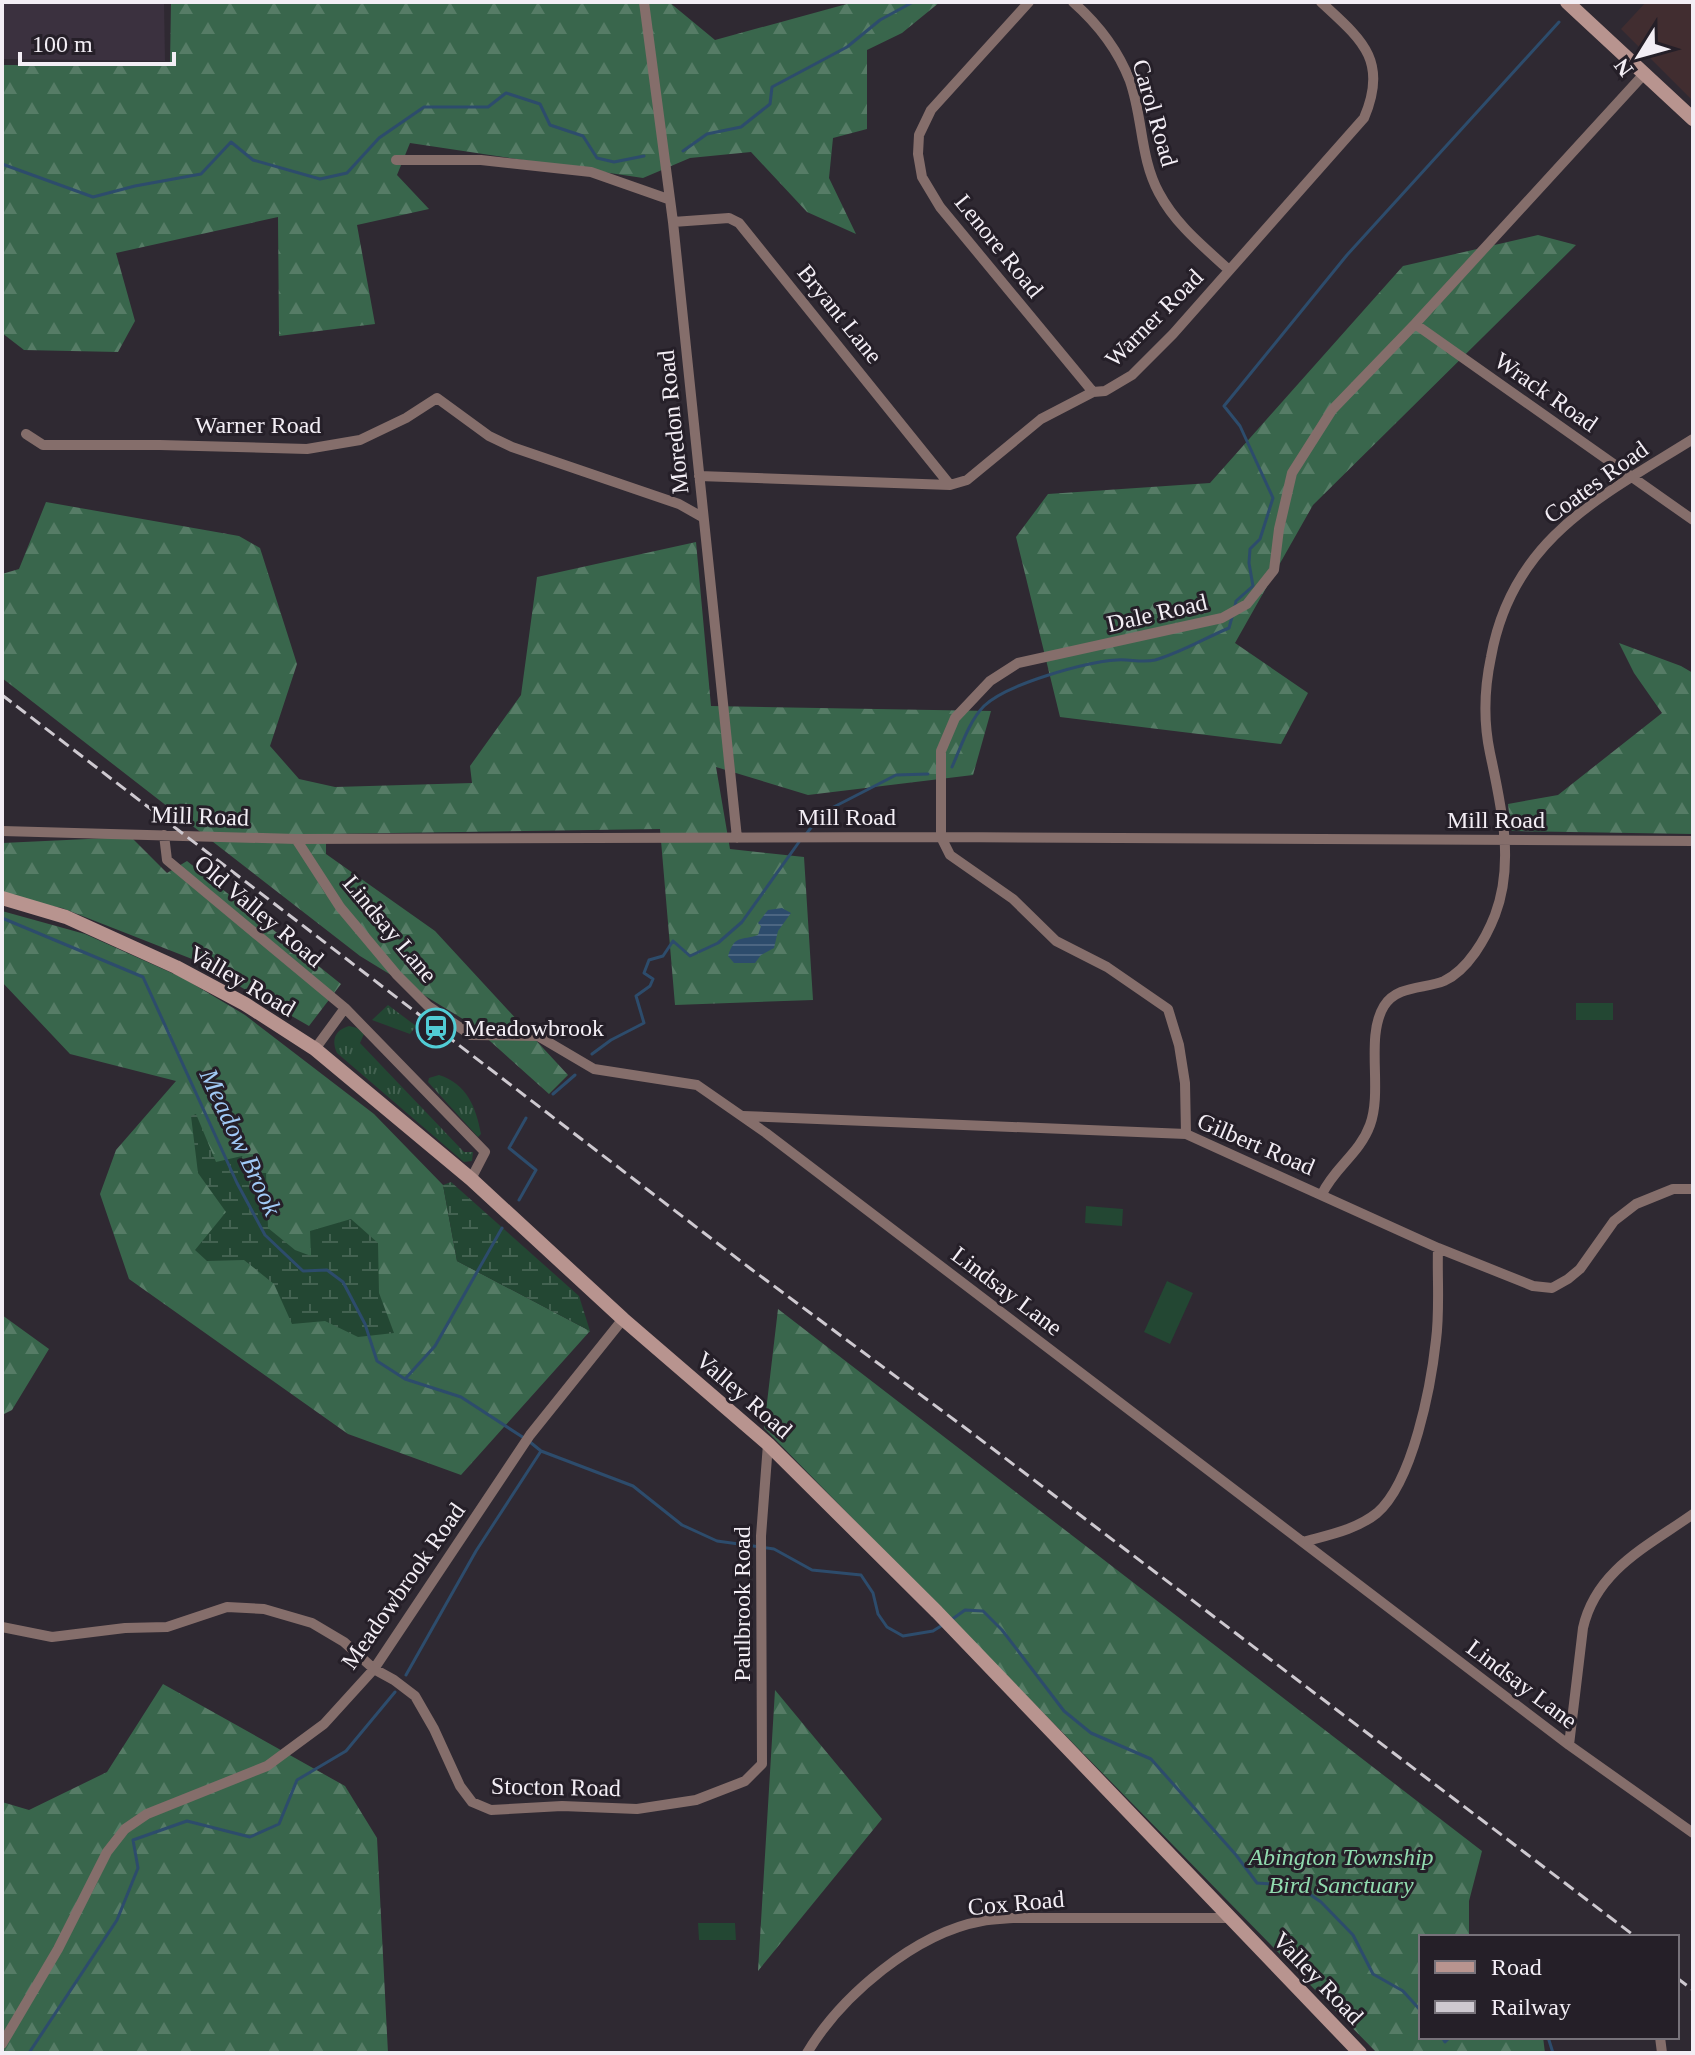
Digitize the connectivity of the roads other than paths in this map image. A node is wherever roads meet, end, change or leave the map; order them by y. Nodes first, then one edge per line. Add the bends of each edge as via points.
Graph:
1 (644, 2) edge
2 (1029, 2) edge
3 (1073, 2) edge
4 (1321, 2) edge
5 (1567, 2) edge
6 (1645, 73) junction
7 (1693, 119) edge
8 (396, 160) dead end
9 (668, 199) junction
10 (673, 222) junction
11 (1229, 270) junction
12 (1415, 324) junction
13 (1093, 392) junction
14 (26, 434) dead end
15 (1693, 439) edge
16 (699, 476) junction
17 (1632, 477) junction
18 (950, 485) junction
19 (702, 517) junction
20 (1693, 520) edge
21 (2, 831) edge
22 (164, 835) junction
23 (941, 837) junction
24 (737, 838) junction
25 (296, 839) junction
26 (1505, 840) junction
27 (1693, 841) edge
28 (2, 898) edge
29 (345, 1008) junction
30 (315, 1049) junction
31 (743, 1116) junction
32 (1186, 1134) junction
33 (471, 1179) junction
34 (1693, 1189) edge
35 (1322, 1194) junction
36 (1438, 1248) junction
37 (623, 1319) junction
38 (768, 1444) junction
39 (1693, 1514) edge
40 (1303, 1542) junction
41 (2, 1627) edge
42 (374, 1669) junction
43 (1569, 1745) junction
44 (762, 1764) joint
45 (1693, 1833) edge
46 (1229, 1918) junction
47 (2, 2044) edge
48 (807, 2053) edge
49 (1360, 2053) edge

1 - 9 street, Moredon Road
2 - 13 street, Lenore Road via 931,110 919,135 918,154 922,177 940,207
3 - 11 street, Carol Road via 1104,34 1130,82 1145,156 1159,193 1187,232
4 - 11 street, Warner Road via 1358,36 1371,61 1372,99 1364,118
5 - 6 main road
6 - 7 main road
6 - 12 street, Dale Road
8 - 9 street via 481,160 591,172
9 - 10 street, Moredon Road
10 - 16 street, Moredon Road
10 - 18 street, Bryant Lane via 729,218 739,223
11 - 13 street, Warner Road via 1132,375
12 - 17 street, Wrack Road
12 - 23 street, Dale Road via 1332,410 1292,473 1274,570 1247,604 1222,618 1018,663 990,681 955,718 941,751
13 - 18 street, Warner Road via 1041,419 967,480
14 - 19 street, Warner Road via 43,445 307,449 360,440 437,398 489,436
15 - 17 street, Coates Road
16 - 18 street
16 - 19 street, Moredon Road
17 - 20 street, Wrack Road
17 - 26 street, Coates Road via 1568,522 1536,554 1500,619 1484,702
19 - 24 street, Moredon Road
21 - 22 street, Mill Road
22 - 25 street, Mill Road
22 - 29 street, Old Valley Road via 171,864
23 - 24 street, Mill Road
23 - 26 street, Mill Road
23 - 32 street via 950,855 1013,899 1056,941 1107,967 1168,1009 1185,1083
24 - 25 street, Mill Road
25 - 31 street, Lindsay Lane via 340,907 397,975 428,1006 471,1035 538,1036 594,1069 697,1085
26 - 27 street, Mill Road
26 - 35 street, Coates Road via 1500,900 1473,953 1449,978 1398,993 1383,1007 1370,1125
28 - 30 main road, Valley Road via 66,917 176,967
29 - 30 street
29 - 33 street, Old Valley Road via 485,1152
30 - 33 main road, Valley Road
31 - 32 street, Gilbert Road
31 - 40 street, Lindsay Lane
32 - 35 street, Gilbert Road
33 - 37 main road, Valley Road
34 - 36 street, Gilbert Road via 1673,1189 1636,1204 1614,1221 1580,1269 1552,1288 1533,1286
35 - 36 street, Gilbert Road
36 - 40 street via 1437,1338 1423,1415 1396,1487 1379,1512 1355,1527
37 - 38 main road, Valley Road
37 - 42 street, Meadowbrook Road via 530,1435
38 - 44 street, Paulbrook Road via 761,1536
38 - 46 main road, Valley Road via 937,1612
39 - 43 street via 1621,1565 1596,1591 1583,1628
40 - 43 street, Lindsay Lane
41 - 42 street, Stocton Road via 52,1637 167,1627 227,1607 264,1609 312,1623
42 - 44 street, Stocton Road via 415,1696 460,1786 472,1802 491,1810 637,1809 696,1800 745,1781
42 - 47 street, Meadowbrook Road via 324,1724 267,1766 147,1814 125,1829 107,1852
43 - 45 street, Lindsay Lane
46 - 48 street, Cox Road via 1013,1918 956,1928 868,1982
46 - 49 main road, Valley Road

